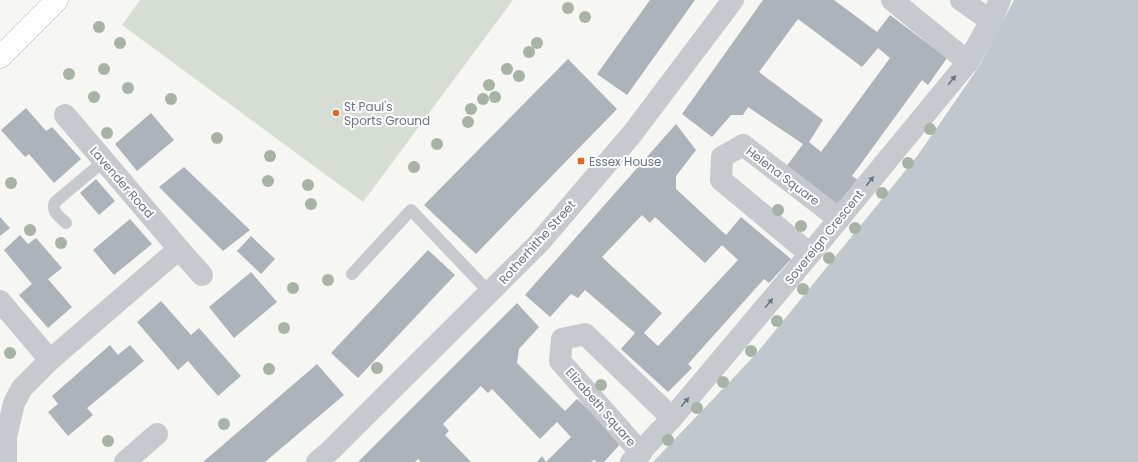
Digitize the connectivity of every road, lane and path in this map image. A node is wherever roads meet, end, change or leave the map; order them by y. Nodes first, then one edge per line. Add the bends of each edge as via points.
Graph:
1 (57, 0) edge
2 (733, 0) edge
3 (892, 0) edge
4 (961, 0) edge
5 (1000, 0) edge
6 (991, 21) junction
7 (0, 57) edge
8 (968, 62) junction
9 (65, 115) dead end
10 (104, 161) junction
11 (839, 219) junction
12 (66, 223) dead end
13 (179, 249) junction
14 (810, 254) junction
15 (352, 274) dead end
16 (202, 275) dead end
17 (490, 293) junction
18 (0, 301) edge
19 (50, 360) junction
20 (672, 418) junction
21 (157, 434) dead end
22 (636, 458) edge
23 (6, 462) edge
24 (125, 462) edge
25 (316, 462) edge

1 - 7 main road
2 - 17 street, Rotherhithe Street via 632,134 539,243
3 - 8 street
4 - 6 street
5 - 6 street, Sovereign Crescent
6 - 8 street, Sovereign Crescent
11 -> 8 street, Sovereign Crescent
9 - 10 street, Lavender Road
10 - 12 lane via 55,202 54,212
10 - 13 street, Lavender Road
11 - 14 street, Sovereign Crescent
11 - 14 street, Helena Square via 742,145 722,157 721,180
13 - 16 street, Lavender Road
13 - 19 street
20 -> 14 street, Sovereign Crescent
15 - 17 lane via 411,210
17 - 25 street, Rotherhithe Street
18 - 19 street
19 - 23 street via 22,388 14,403 6,437
20 - 22 street, Sovereign Crescent
20 - 22 street, Elizabeth Square via 585,334 562,338 560,361
21 - 24 street

